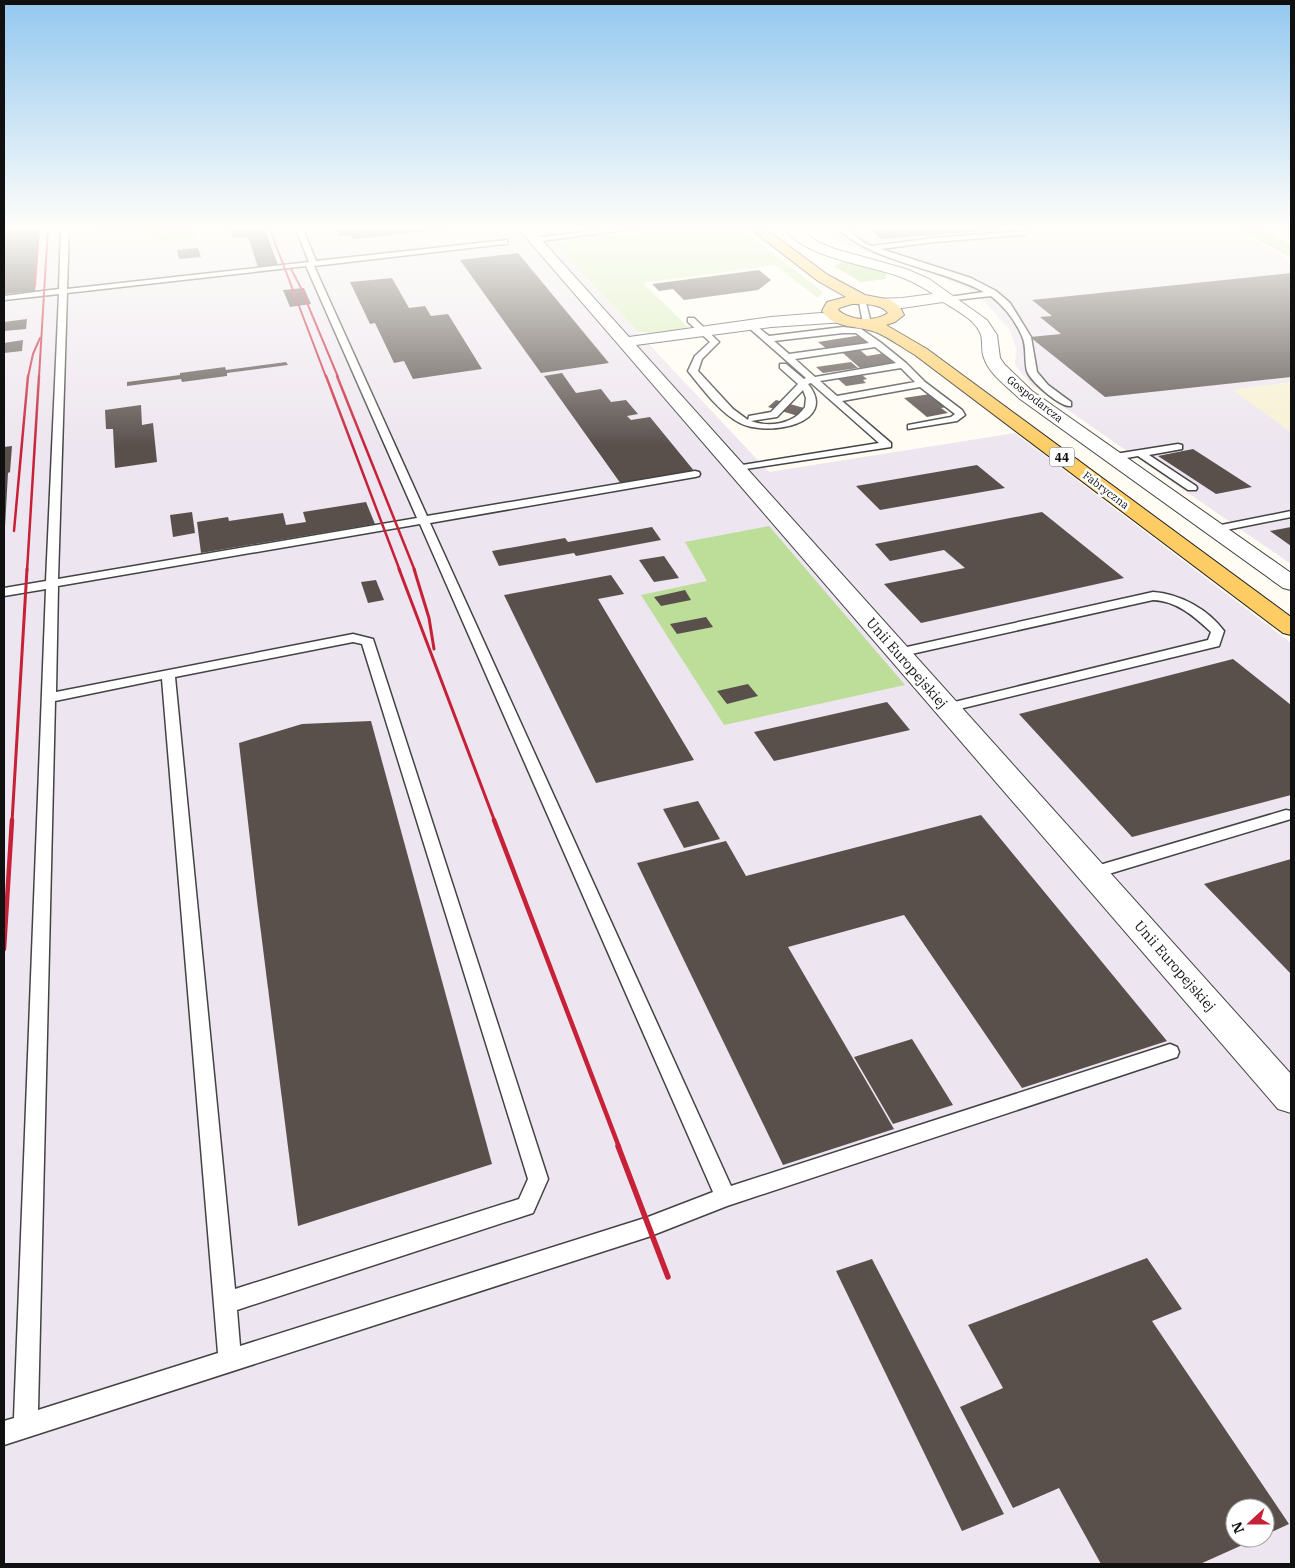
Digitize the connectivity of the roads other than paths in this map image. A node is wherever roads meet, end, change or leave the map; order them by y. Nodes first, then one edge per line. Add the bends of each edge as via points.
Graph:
1 (63, 300) edge
2 (327, 300) edge
3 (588, 300) edge
4 (838, 300) edge
5 (859, 300) edge
6 (862, 300) edge
7 (869, 300) edge
8 (935, 300) edge
9 (944, 300) edge
10 (951, 300) edge
11 (1001, 300) edge
12 (881, 302) junction
13 (837, 309) junction
14 (893, 316) junction
15 (691, 320) dead end
16 (867, 323) junction
17 (751, 325) junction
18 (704, 331) junction
19 (796, 336) junction
20 (769, 341) junction
21 (625, 342) junction
22 (877, 344) junction
23 (921, 352) junction
24 (816, 353) junction
25 (788, 357) junction
26 (903, 365) junction
27 (812, 379) junction
28 (801, 384) junction
29 (922, 384) junction
30 (835, 399) junction
31 (1068, 404) dead end
32 (732, 412) junction
33 (912, 427) dead end
34 (1178, 446) dead end
35 (1140, 453) junction
36 (1115, 457) junction
37 (736, 469) junction
38 (695, 474) dead end
39 (1192, 488) dead end
40 (1291, 514) edge
41 (423, 521) junction
42 (1216, 529) junction
43 (1291, 583) edge
44 (52, 584) junction
45 (4, 592) edge
46 (1291, 628) edge
47 (898, 653) junction
48 (168, 674) junction
49 (48, 698) junction
50 (947, 708) junction
51 (1286, 815) dead end
52 (1092, 872) junction
53 (1170, 1052) dead end
54 (1291, 1098) edge
55 (726, 1197) junction
56 (225, 1303) junction
57 (230, 1360) junction
58 (26, 1426) junction
59 (4, 1433) edge

1 - 44 lane
2 - 41 lane
3 - 21 street, Unii Europejskiej
4 - 13 main road, 44
5 - 13 main road, 44
6 - 16 lane
7 - 12 main road, 44
8 - 12 street
9 - 14 street via 910,308
10 - 36 street, Gospodarcza via 982,323 989,336 992,358 1006,378
11 - 31 lane via 1026,337 1032,373
12 - 14 main road, 44 via 892,307
13 - 16 main road, 44
13 - 17 street via 821,318
14 - 16 main road, 44
14 - 23 main road, Fabryczna / 44 via 892,324
15 - 18 lane
16 - 23 main road, Fabryczna / 44
17 - 18 street
17 - 20 lane
18 - 21 street
18 - 32 lane via 715,342 698,358 693,371
19 - 20 lane
19 - 22 lane via 852,330
19 - 24 lane
20 - 25 lane
20 - 28 lane via 770,351
21 - 37 street, Unii Europejskiej
22 - 24 lane
22 - 26 lane
23 - 46 main road, Fabryczna / 44
24 - 25 lane
25 - 27 lane
26 - 27 lane
26 - 29 lane
27 - 28 lane
27 - 30 lane
28 - 32 lane via 774,415 754,419
28 - 32 lane via 810,394 811,406 801,420 794,423 758,426
29 - 30 lane
29 - 33 lane via 960,415 954,420
30 - 37 lane via 887,445
34 - 35 lane
35 - 36 lane
35 - 39 lane
36 - 42 street, Gospodarcza
37 - 47 street, Unii Europejskiej
38 - 41 lane
40 - 42 lane
41 - 44 lane
41 - 55 lane
42 - 43 street, Gospodarcza
44 - 45 lane
44 - 49 lane
47 - 50 street, Unii Europejskiej
47 - 50 lane via 1153,596 1177,599 1218,631 1214,643
48 - 49 lane
48 - 56 lane
48 - 56 lane via 354,638 368,642 538,1179 526,1206
49 - 58 lane
50 - 52 street, Unii Europejskiej
51 - 52 lane
52 - 54 street, Unii Europejskiej
53 - 55 lane
55 - 57 lane via 648,1227
56 - 57 lane
57 - 58 lane
58 - 59 lane

